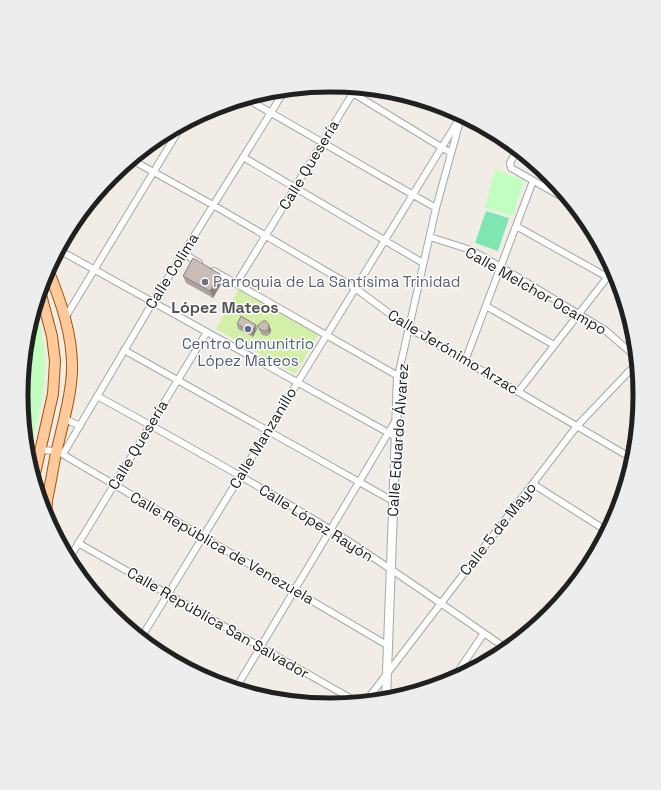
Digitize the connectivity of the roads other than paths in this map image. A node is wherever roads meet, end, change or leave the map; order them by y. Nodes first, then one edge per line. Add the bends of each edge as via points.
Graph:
1 (352, 93) edge
2 (360, 94) edge
3 (281, 96) edge
4 (253, 103) edge
5 (271, 113) junction
6 (458, 121) edge
7 (459, 122) edge
8 (176, 135) edge
9 (322, 142) junction
10 (442, 147) junction
11 (451, 153) junction
12 (514, 155) edge
13 (243, 158) junction
14 (137, 163) edge
15 (154, 172) junction
16 (533, 181) junction
17 (295, 188) junction
18 (413, 194) junction
19 (556, 194) edge
20 (213, 205) junction
21 (436, 208) junction
22 (516, 226) junction
23 (266, 235) junction
24 (430, 236) junction
25 (385, 241) junction
26 (64, 253) edge
27 (183, 253) junction
28 (423, 263) junction
29 (203, 265) edge
30 (500, 267) junction
31 (210, 268) edge
32 (95, 270) junction
33 (607, 277) joint
34 (51, 278) edge
35 (236, 284) junction
36 (355, 288) junction
37 (43, 302) edge
38 (153, 302) junction
39 (486, 306) junction
40 (578, 314) junction
41 (65, 318) junction
42 (409, 328) junction
43 (207, 332) junction
44 (326, 335) junction
45 (554, 345) junction
46 (124, 350) junction
47 (629, 351) edge
48 (465, 361) junction
49 (631, 370) edge
50 (398, 376) junction
51 (178, 380) junction
52 (298, 382) junction
53 (518, 392) junction
54 (97, 396) junction
55 (65, 419) junction
56 (150, 425) junction
57 (80, 426) junction
58 (577, 426) junction
59 (268, 431) junction
60 (392, 435) junction
61 (41, 450) junction
62 (60, 453) junction
63 (627, 455) edge
64 (37, 467) edge
65 (240, 476) junction
66 (359, 482) junction
67 (114, 484) junction
68 (532, 484) junction
69 (47, 500) edge
70 (393, 501) junction
71 (602, 528) edge
72 (330, 530) junction
73 (203, 537) junction
74 (78, 544) junction
75 (73, 552) edge
76 (390, 569) junction
77 (294, 590) junction
78 (168, 594) junction
79 (441, 603) junction
80 (144, 633) edge
81 (484, 633) junction
82 (387, 644) junction
83 (501, 645) edge
84 (260, 647) junction
85 (464, 666) edge
86 (386, 675) junction
87 (239, 683) edge
88 (386, 693) edge
89 (371, 695) edge
90 (348, 697) edge

1 - 9 street, Calle Quesería
2 - 10 street
3 - 5 street, Calle Colima
4 - 5 street
5 - 9 street
5 - 13 street, Calle Colima
6 - 10 street, Calle Manzanillo
7 - 11 street, Calle Eduardo Álvarez
8 - 15 street
9 - 17 street, Calle Quesería
9 - 18 street
10 - 11 street
10 - 18 street, Calle Manzanillo
11 - 21 street, Calle Eduardo Álvarez
12 - 16 street via 510,166
13 - 17 street
13 - 20 street, Calle Colima
14 - 15 street, Calle Jerónimo Arzac
15 - 20 street, Calle Jerónimo Arzac
15 - 32 street
16 - 19 street
16 - 22 street
17 - 23 street, Calle Quesería
17 - 25 street
18 - 21 street
18 - 25 street, Calle Manzanillo
20 - 23 street, Calle Jerónimo Arzac
20 - 27 street, Calle Colima
21 - 24 street, Calle Eduardo Álvarez
22 - 30 street
22 - 33 street
23 - 35 street, Calle Quesería
23 - 36 street, Calle Jerónimo Arzac
24 - 28 street, Calle Eduardo Álvarez
24 - 30 street, Calle Melchor Ocampo via 471,250
25 - 28 street
25 - 36 street, Calle Manzanillo
26 - 32 street
27 - 29 street
27 - 38 street, Calle Colima
28 - 42 street, Calle Eduardo Álvarez
30 - 39 street
30 - 40 street, Calle Melchor Ocampo
31 - 35 street
32 - 38 street
32 - 41 street
33 - 40 street
34 - 41 main road
35 - 44 street
36 - 42 street, Calle Jerónimo Arzac
36 - 44 street, Calle Manzanillo
37 - 61 main road via 52,336 55,361 52,394
38 - 43 street
38 - 46 street, Calle Colima
39 - 45 street
39 - 48 street
40 - 45 street
40 - 47 street, Calle Melchor Ocampo via 605,330
41 - 55 main road via 72,370
42 - 48 street, Calle Jerónimo Arzac
42 - 50 street, Calle Eduardo Álvarez
43 - 51 street, Calle Quesería
43 - 52 street
44 - 50 street
44 - 52 street, Calle Manzanillo
45 - 53 street
46 - 51 street
46 - 54 street, Calle Colima
48 - 53 street, Calle Jerónimo Arzac
49 - 58 street, Calle 5 de Mayo
50 - 60 street, Calle Eduardo Álvarez via 397,419
51 - 56 street, Calle Quesería
51 - 59 street
52 - 59 street, Calle Manzanillo
52 - 60 street
53 - 58 street, Calle Jerónimo Arzac
54 - 56 street, Calle López Rayón
54 - 57 street, Calle Colima
55 - 57 street
55 - 62 main road
56 - 65 street, Calle López Rayón
56 - 67 street, Calle Quesería
57 - 62 street, Calle Colima
58 - 63 street, Calle Jerónimo Arzac
58 - 68 street, Calle 5 de Mayo
59 - 65 street, Calle Manzanillo
59 - 66 street
60 - 66 street
60 - 70 street, Calle Eduardo Álvarez
61 - 62 street
61 - 64 main road
62 - 67 street, Calle República de Venezuela
62 - 69 main road
65 - 72 street, Calle López Rayón
65 - 73 street, Calle Manzanillo
66 - 70 street
66 - 72 street
67 - 73 street, Calle República de Venezuela
67 - 74 street, Calle Quesería
68 - 71 street
68 - 79 street, Calle 5 de Mayo
70 - 76 street, Calle Eduardo Álvarez
72 - 76 street, Calle López Rayón
72 - 77 street
73 - 77 street, Calle República de Venezuela
73 - 78 street, Calle Manzanillo
74 - 75 street, Calle Quesería
74 - 78 street, Calle República San Salvador
76 - 79 street, Calle López Rayón
76 - 82 street, Calle Eduardo Álvarez
77 - 82 street, Calle República de Venezuela
77 - 84 street
78 - 80 street, Calle Manzanillo
78 - 84 street, Calle República San Salvador
79 - 81 street, Calle López Rayón
79 - 86 street, Calle 5 de Mayo
81 - 83 street, Calle López Rayón
81 - 85 street
82 - 86 street, Calle Eduardo Álvarez
84 - 87 street
84 - 90 street, Calle República San Salvador
86 - 88 street, Calle Eduardo Álvarez
86 - 89 street, Calle 5 de Mayo

